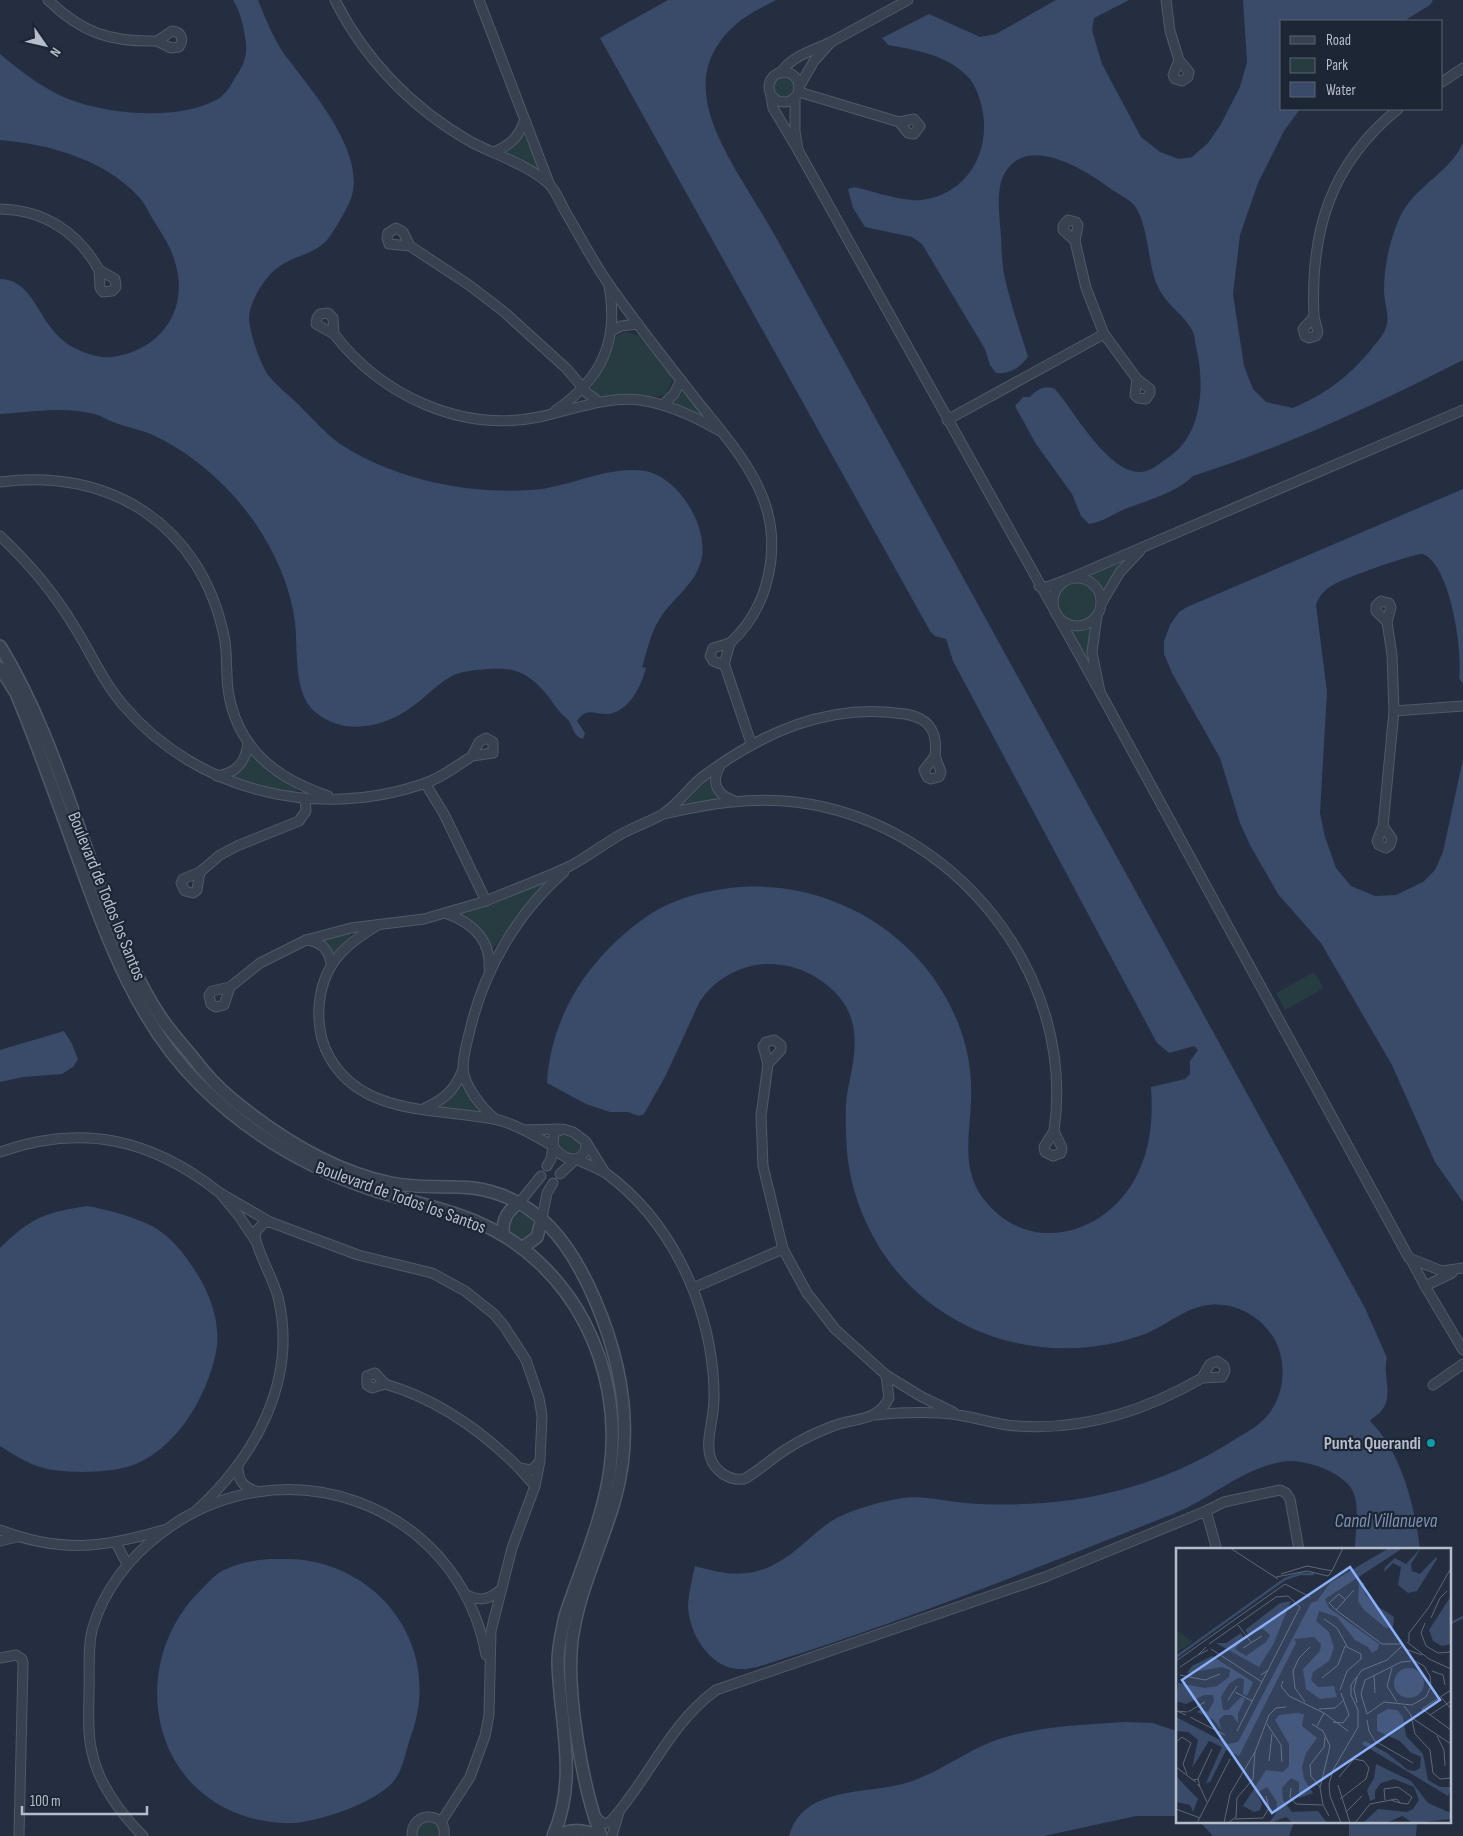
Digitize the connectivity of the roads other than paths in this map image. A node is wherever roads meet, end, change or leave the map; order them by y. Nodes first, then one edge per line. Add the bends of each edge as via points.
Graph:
1 (48, 0) edge
2 (335, 0) edge
3 (479, 0) edge
4 (908, 0) edge
5 (1166, 0) edge
6 (157, 41) dead end
7 (831, 42) junction
8 (1179, 60) dead end
9 (1463, 68) edge
10 (781, 73) junction
11 (1443, 81) edge
12 (798, 92) junction
13 (771, 96) junction
14 (1397, 110) edge
15 (524, 122) junction
16 (899, 122) dead end
17 (798, 150) junction
18 (494, 152) junction
19 (549, 183) junction
20 (0, 209) edge
21 (1075, 241) dead end
22 (410, 246) dead end
23 (99, 270) dead end
24 (609, 284) junction
25 (1314, 317) dead end
26 (638, 324) junction
27 (611, 331) junction
28 (334, 334) dead end
29 (1104, 334) junction
30 (1137, 379) dead end
31 (681, 380) junction
32 (583, 388) junction
33 (600, 402) junction
34 (664, 404) junction
35 (1463, 410) edge
36 (550, 414) junction
37 (947, 420) junction
38 (722, 432) junction
39 (0, 482) edge
40 (0, 536) edge
41 (1153, 543) junction
42 (1066, 580) junction
43 (1039, 586) junction
44 (1101, 604) junction
45 (1055, 613) junction
46 (1097, 616) junction
47 (1387, 622) dead end
48 (730, 643) junction
49 (0, 646) edge
50 (724, 662) junction
51 (0, 668) edge
52 (1100, 692) junction
53 (1463, 706) edge
54 (1394, 711) junction
55 (248, 742) junction
56 (752, 743) junction
57 (472, 756) dead end
58 (935, 756) dead end
59 (721, 764) junction
60 (216, 776) junction
61 (425, 784) junction
62 (333, 798) junction
63 (305, 799) junction
64 (733, 800) junction
65 (664, 814) junction
66 (1382, 826) dead end
67 (571, 866) junction
68 (200, 872) dead end
69 (486, 901) junction
70 (448, 914) junction
71 (378, 925) junction
72 (306, 940) junction
73 (331, 963) junction
74 (488, 973) junction
75 (230, 987) dead end
76 (768, 1064) dead end
77 (463, 1069) junction
78 (424, 1108) junction
79 (495, 1119) junction
80 (559, 1129) junction
81 (524, 1130) junction
82 (1054, 1131) dead end
83 (585, 1141) junction
84 (553, 1146) junction
85 (0, 1152) edge
86 (576, 1159) junction
87 (547, 1166) dead end
88 (606, 1173) junction
89 (560, 1174) dead end
90 (541, 1176) dead end
91 (553, 1182) dead end
92 (534, 1185) junction
93 (220, 1193) junction
94 (547, 1193) junction
95 (519, 1203) junction
96 (542, 1218) junction
97 (270, 1222) junction
98 (503, 1235) junction
99 (256, 1243) junction
100 (522, 1248) junction
101 (783, 1249) junction
102 (1409, 1258) junction
103 (1462, 1268) edge
104 (1425, 1286) junction
105 (693, 1288) junction
106 (1463, 1350) edge
107 (1463, 1364) edge
108 (886, 1375) junction
109 (1202, 1378) dead end
110 (385, 1384) dead end
111 (1433, 1385) dead end
112 (873, 1416) junction
113 (964, 1416) junction
114 (540, 1461) junction
115 (238, 1467) junction
116 (519, 1468) junction
117 (224, 1484) junction
118 (535, 1486) junction
119 (256, 1491) junction
120 (233, 1496) junction
121 (197, 1510) junction
122 (1206, 1511) junction
123 (168, 1528) junction
124 (0, 1530) edge
125 (18, 1536) junction
126 (134, 1539) junction
127 (0, 1541) edge
128 (116, 1543) junction
129 (1216, 1548) edge
130 (1299, 1548) edge
131 (140, 1549) junction
132 (127, 1564) junction
133 (499, 1591) junction
134 (464, 1594) junction
135 (494, 1613) junction
136 (474, 1614) junction
137 (0, 1658) edge
138 (488, 1670) junction
139 (592, 1812) junction
140 (619, 1812) junction
141 (441, 1822) junction
142 (19, 1836) edge
143 (143, 1836) edge
144 (412, 1836) edge
145 (444, 1836) edge
146 (554, 1836) edge
147 (558, 1836) edge
148 (597, 1836) edge
149 (601, 1836) edge
150 (612, 1836) edge

1 - 6 street via 81,26 109,38 127,42
2 - 18 street via 352,32 406,95 449,128
3 - 15 street
4 - 7 street
5 - 8 street via 1170,31
7 - 10 street via 786,65
7 - 12 street via 814,61
9 - 11 street
10 - 12 street via 794,76
10 - 13 street via 775,75 770,83
12 - 13 street via 792,101 781,103
12 - 16 street
12 - 17 street via 795,131
13 - 17 street via 773,108
14 - 25 street via 1360,146 1341,175 1325,209 1313,266
15 - 18 street via 513,142
15 - 19 street
17 - 37 street
18 - 19 street
19 - 24 street
20 - 23 street via 30,213 65,229 78,240
21 - 29 street via 1086,288
22 - 32 street via 503,311
24 - 26 street
24 - 27 street
26 - 27 street
26 - 31 street
27 - 32 street via 604,358
28 - 36 street via 352,356 382,381 432,407 488,419 517,420
29 - 30 street
29 - 37 street
31 - 34 street
31 - 38 street
32 - 33 street
32 - 36 street
33 - 34 street via 639,400
33 - 36 street
34 - 38 street
35 - 41 street
37 - 43 street
38 - 48 street via 755,480 764,500 772,542 760,603 743,632
39 - 55 street via 47,478 80,483 132,503 169,530 197,564 215,601 225,639 228,692
40 - 60 street via 33,570 64,610 99,672 124,706 167,748
41 - 42 street
41 - 44 street via 1130,560
42 - 43 street via 1047,587
42 - 44 street via 1088,580 1098,590
42 - 45 street via 1055,591
43 - 45 street
44 - 46 street
45 - 46 street via 1067,625 1075,627 1084,626
45 - 52 street
46 - 52 street via 1092,652
47 - 54 street
48 - 50 street
48 - 50 street via 711,650 713,661 718,664
49 - 95 street, Boulevard de Todos los Santos via 33,706 126,954 162,1019 212,1081 276,1132 340,1167 391,1183 475,1189
50 - 56 street
51 - 98 street, Boulevard de Todos los Santos via 16,693 27,720 114,954 152,1025 198,1083 246,1125 307,1163 372,1190 446,1210
52 - 102 street
53 - 54 street
54 - 66 street
55 - 60 street via 243,763 228,774
55 - 62 street via 270,766 288,779
56 - 58 street via 800,723 824,717 882,711 907,715 930,725 936,735
56 - 59 street
57 - 61 street
59 - 64 street via 715,775 716,785 720,793
59 - 65 street
60 - 63 street via 253,790
61 - 62 street via 360,798
61 - 69 street via 444,814
62 - 63 street
63 - 68 street via 306,811 299,821 220,854
64 - 65 street
64 - 82 street via 796,802 857,817 914,844 966,885 1006,932 1023,959 1048,1020 1056,1069
65 - 67 street via 625,832
67 - 69 street
67 - 74 street via 518,924
69 - 70 street
70 - 71 street
70 - 74 street via 461,919 480,935 490,958
71 - 72 street via 338,930
71 - 73 street via 356,938
72 - 73 street via 317,941 324,946
72 - 75 street via 260,963
73 - 78 street via 318,1016 326,1051 334,1065 346,1079 368,1095 404,1107
74 - 77 street via 475,1008
76 - 101 street via 761,1116 763,1166
77 - 78 street via 449,1095
77 - 79 street via 476,1098
78 - 79 street
79 - 81 street
80 - 81 street
80 - 83 street via 573,1132
80 - 84 street via 554,1133
81 - 84 street
83 - 86 street via 585,1153
83 - 88 street
84 - 86 street via 560,1154
84 - 87 street
85 - 93 street via 66,1137 106,1139 160,1155 198,1176
86 - 88 street
86 - 89 street
88 - 105 street via 629,1193 664,1235
90 - 92 street
91 - 94 street
92 - 94 street
92 - 95 street
93 - 97 street
93 - 99 street
94 - 96 street
95 - 96 street, Boulevard de Todos los Santos
95 - 98 street via 512,1207 504,1220
96 - 100 street via 537,1237
96 - 139 street, Boulevard de Todos los Santos via 565,1243 596,1301 615,1356 624,1408 624,1444 617,1490 574,1624 571,1646 575,1714
97 - 99 street via 258,1227
97 - 114 street via 339,1249 432,1273 488,1308 517,1344 534,1379 542,1416
98 - 100 street, Boulevard de Todos los Santos
99 - 115 street via 278,1298 282,1348 271,1404 258,1435
100 - 146 street, Boulevard de Todos los Santos via 561,1286 585,1322 605,1372 612,1419 609,1471 602,1503 561,1635 558,1662 568,1765
101 - 105 street
101 - 108 street via 807,1293 834,1329
102 - 103 street via 1442,1271
102 - 104 street
103 - 104 street
104 - 106 street
105 - 112 street via 713,1374 710,1455 720,1472 738,1480 744,1479 807,1439 834,1426
107 - 111 street
108 - 112 street via 889,1398 880,1412
108 - 113 street via 922,1398
109 - 113 street via 1121,1415 1081,1424 1040,1428
110 - 116 street via 460,1419
112 - 113 street via 919,1412
114 - 116 street via 532,1470
114 - 118 street
115 - 117 street
115 - 119 street via 243,1484
116 - 118 street
117 - 120 street
117 - 121 street
118 - 133 street
119 - 120 street
119 - 134 street via 304,1489 334,1494 372,1508 403,1525 427,1545 448,1568
120 - 121 street
121 - 123 street
122 - 129 street
122 - 130 street via 1224,1502 1280,1490 1290,1499
122 - 140 street via 1045,1577 716,1690 686,1717
123 - 126 street
123 - 131 street
124 - 125 street
125 - 127 street
125 - 128 street via 62,1546
126 - 128 street
126 - 131 street
128 - 132 street
131 - 132 street
132 - 143 street via 106,1598 93,1628 89,1725 92,1752 103,1781
133 - 134 street via 484,1600
133 - 135 street
134 - 136 street
135 - 136 street via 484,1618
135 - 138 street
136 - 138 street
137 - 142 street via 16,1655 23,1663
138 - 141 street via 489,1715 485,1736 470,1777
139 - 140 street via 603,1823 609,1823
139 - 149 street, Boulevard de Todos los Santos
140 - 150 street
141 - 144 street via 432,1816 421,1818 414,1825
141 - 145 street
147 - 148 street via 581,1830

